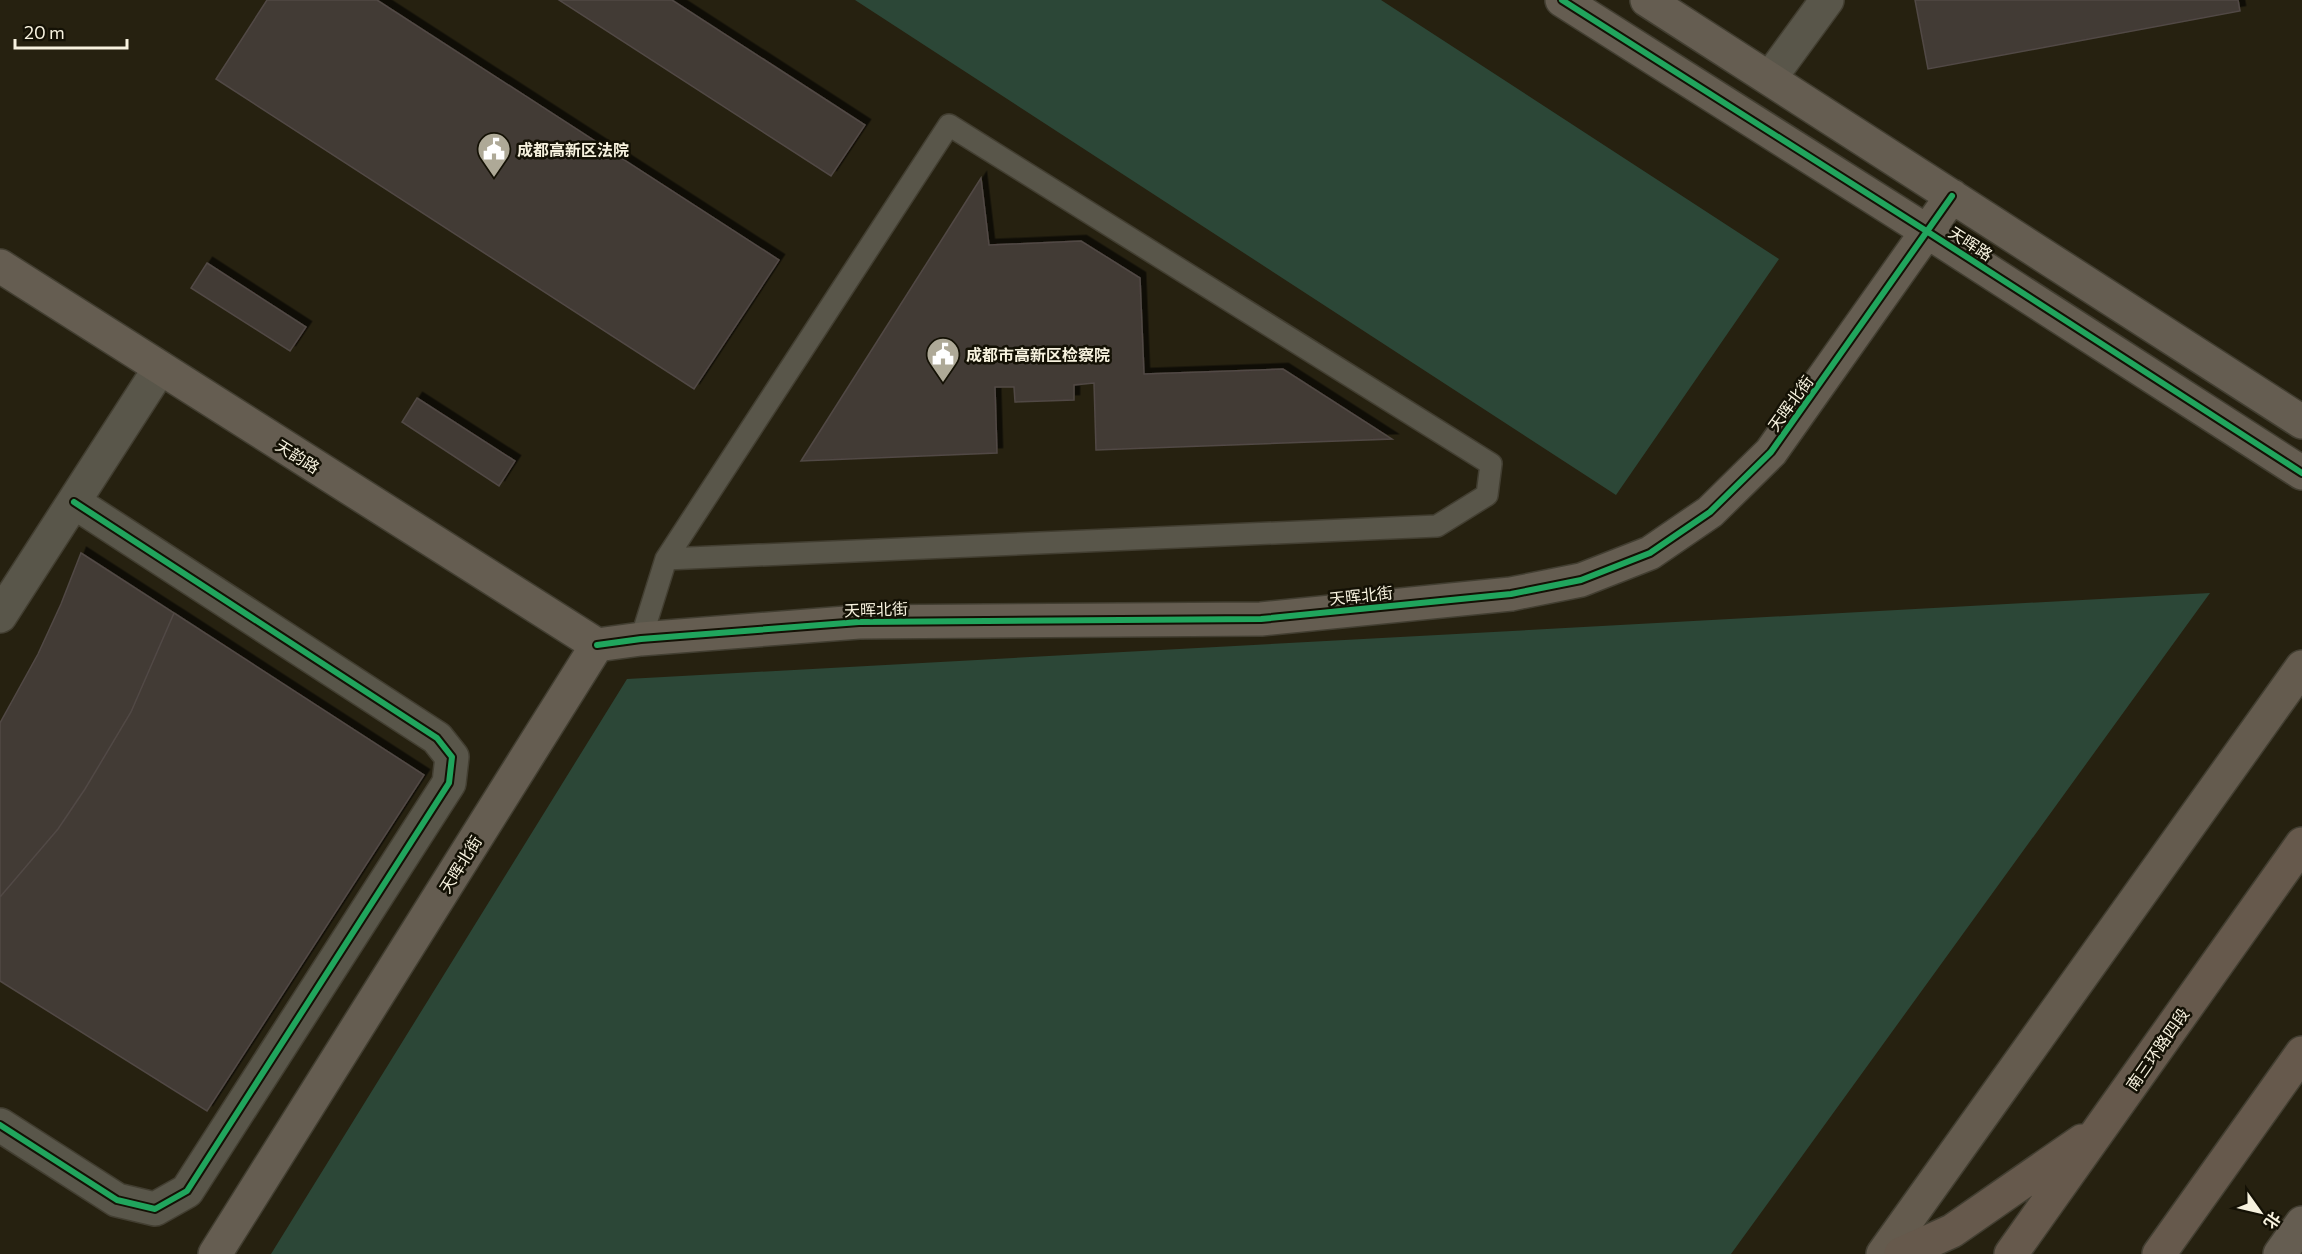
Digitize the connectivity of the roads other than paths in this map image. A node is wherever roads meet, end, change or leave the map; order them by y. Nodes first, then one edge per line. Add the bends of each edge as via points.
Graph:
1 (1562, 0) edge
2 (1647, 0) edge
3 (1827, 0) edge
4 (1770, 78) junction
5 (1952, 196) junction
6 (1928, 232) junction
7 (0, 266) edge
8 (160, 368) junction
9 (2302, 422) edge
10 (2302, 473) edge
11 (74, 502) junction
12 (666, 559) junction
13 (0, 616) edge
14 (641, 639) junction
15 (597, 645) junction
16 (2302, 667) edge
17 (2302, 844) edge
18 (2302, 1053) edge
19 (0, 1125) edge
20 (2101, 1128) junction
21 (2204, 1191) junction
22 (2302, 1223) edge
23 (215, 1254) edge
24 (1883, 1254) edge
25 (1901, 1254) edge
26 (2011, 1254) edge
27 (2160, 1254) edge
28 (2190, 1254) edge
29 (2280, 1254) edge

1 - 6 street, 天晖路
2 - 4 street, 天晖路
3 - 4 street
4 - 5 street, 天晖路
5 - 6 street, 天晖北街
5 - 9 street, 天晖路
6 - 10 street, 天晖路
6 - 14 street, 天晖北街 via 1771,452 1710,512 1650,553 1581,579 1511,594 1261,619 860,622
7 - 8 street, 天韵路
8 - 11 street
8 - 15 street, 天韵路
11 - 13 street
11 - 19 street via 437,738 452,757 449,783 187,1191 155,1209 117,1200
12 - 12 lane via 949,124 1491,464 1487,495 1437,526
12 - 14 lane
14 - 15 street, 天晖北街
15 - 23 street, 天晖北街
16 - 24 main road
17 - 20 highway, 南三环路四段
18 - 21 highway
20 - 25 highway via 1952,1231
20 - 26 highway, 南三环路四段
21 - 27 highway
21 - 28 highway
22 - 29 street

